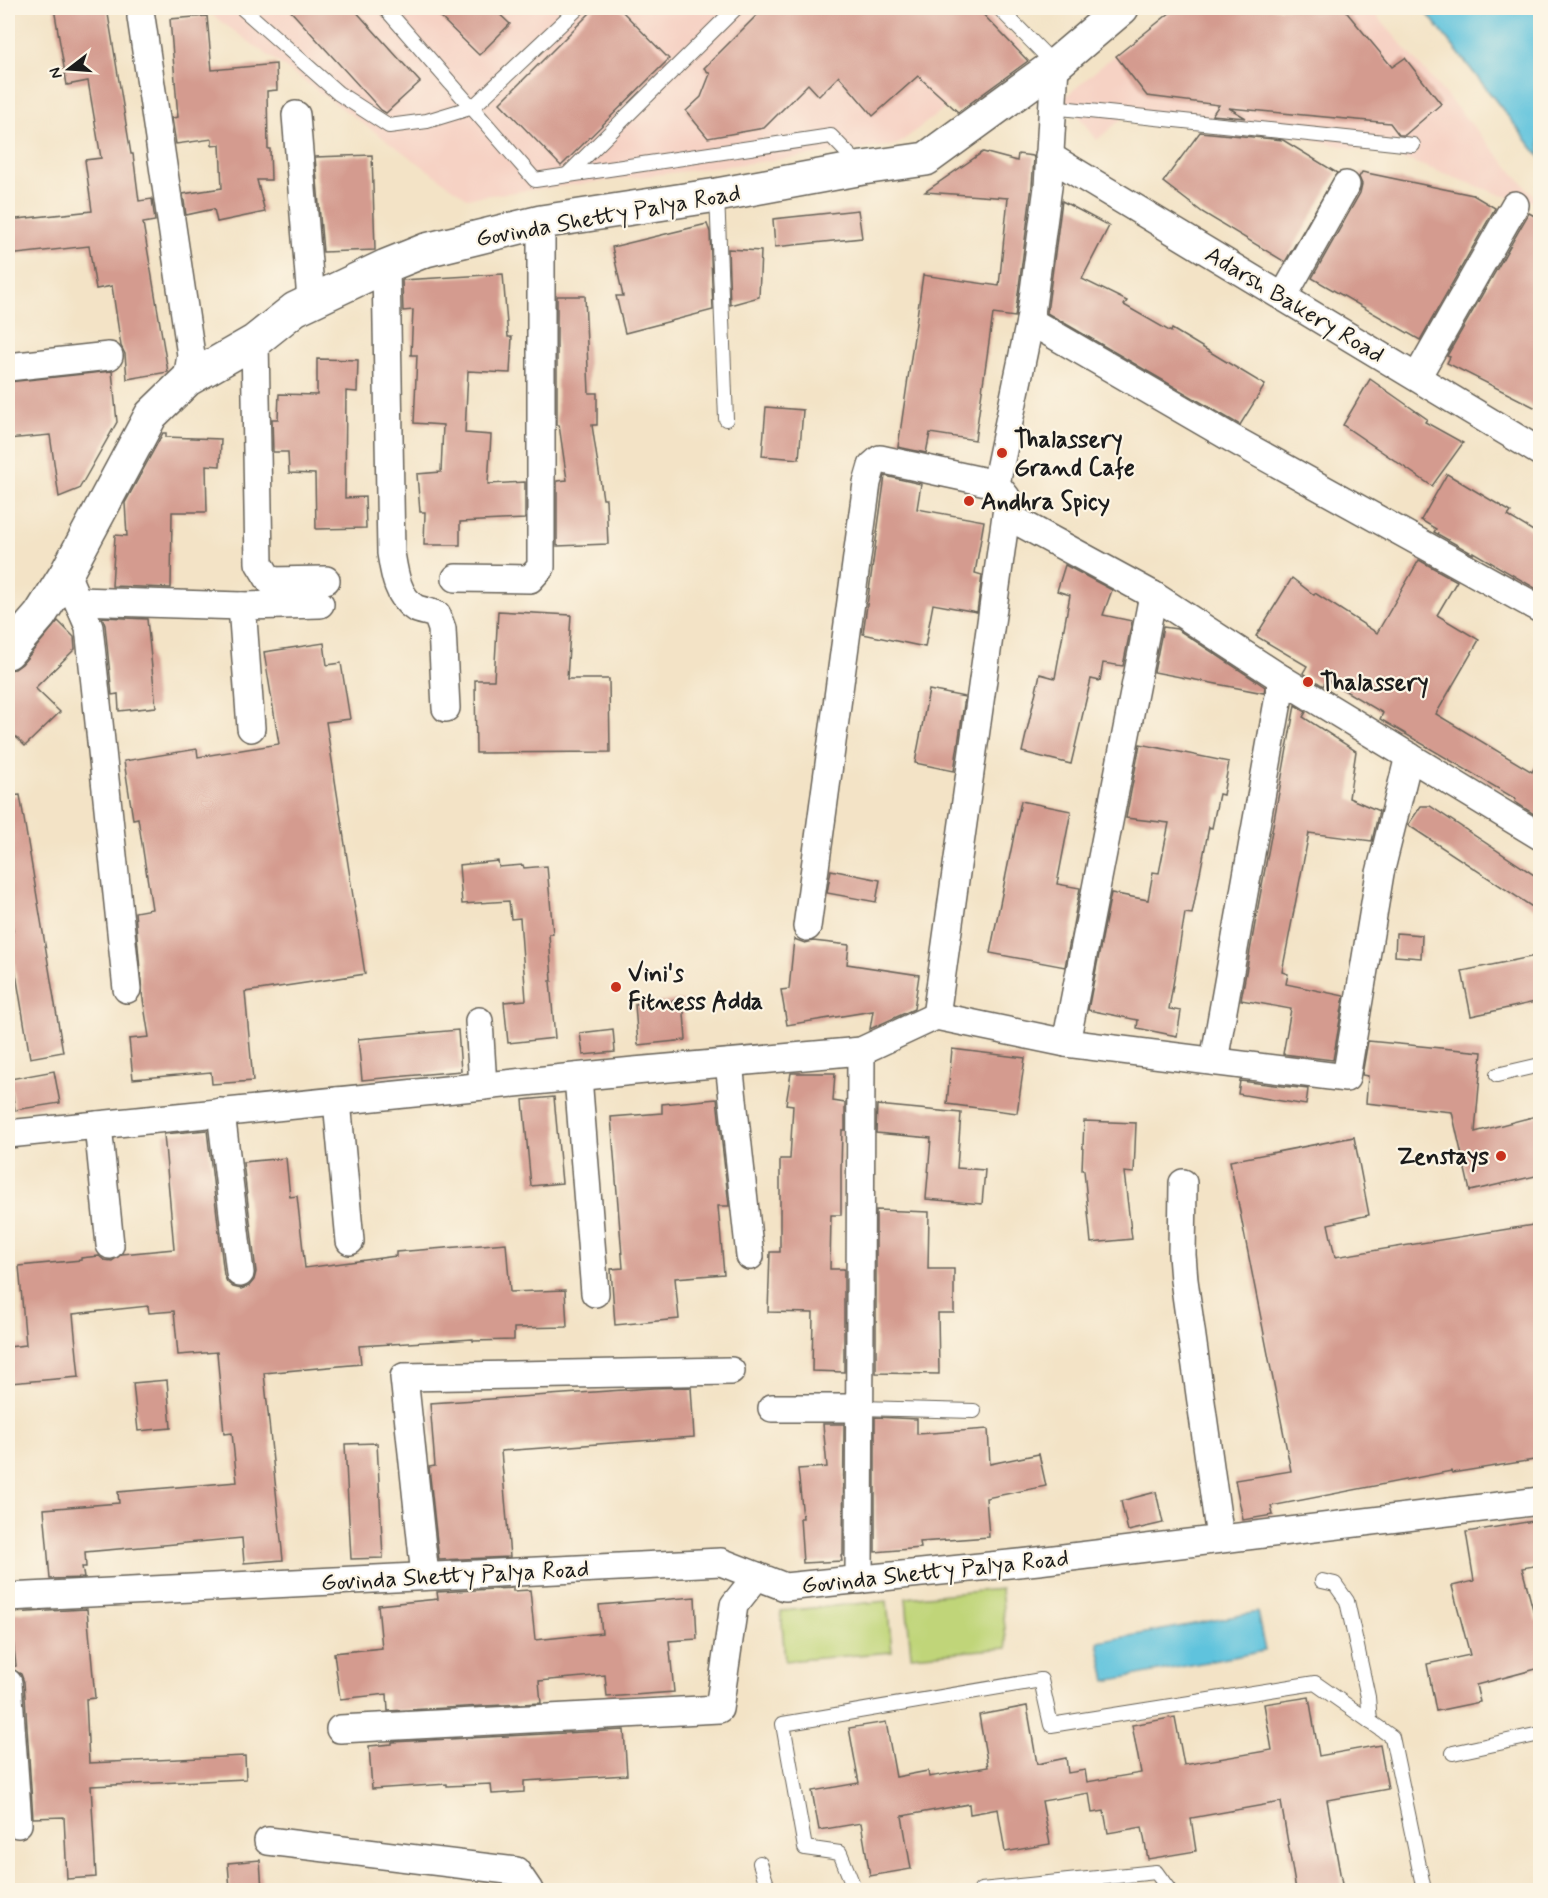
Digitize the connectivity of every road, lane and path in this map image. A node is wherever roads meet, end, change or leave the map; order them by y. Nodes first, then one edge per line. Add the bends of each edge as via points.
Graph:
1 (242, 8) edge
2 (384, 8) edge
3 (578, 8) edge
4 (736, 8) edge
5 (999, 8) edge
6 (1122, 8) edge
7 (141, 17) dead end
8 (1055, 65) junction
9 (473, 107) junction
10 (1052, 107) junction
11 (296, 115) dead end
12 (1413, 145) dead end
13 (1050, 156) junction
14 (862, 168) junction
15 (567, 175) junction
16 (1346, 185) dead end
17 (717, 195) junction
18 (1515, 205) dead end
19 (541, 222) junction
20 (386, 266) junction
21 (1283, 297) junction
22 (311, 300) junction
23 (1030, 321) junction
24 (255, 341) junction
25 (109, 356) dead end
26 (8, 367) edge
27 (1417, 377) junction
28 (187, 380) junction
29 (726, 419) dead end
30 (1540, 452) edge
31 (996, 484) junction
32 (1006, 515) junction
33 (456, 578) dead end
34 (72, 587) junction
35 (1152, 595) junction
36 (242, 606) junction
37 (1540, 609) edge
38 (8, 649) edge
39 (1282, 679) junction
40 (446, 708) dead end
41 (250, 728) dead end
42 (1409, 756) junction
43 (1540, 836) edge
44 (807, 927) dead end
45 (127, 988) dead end
46 (936, 1016) junction
47 (479, 1021) dead end
48 (1066, 1043) junction
49 (861, 1051) junction
50 (1214, 1061) junction
51 (729, 1063) junction
52 (1540, 1065) edge
53 (1497, 1075) dead end
54 (578, 1077) junction
55 (483, 1086) junction
56 (337, 1101) junction
57 (221, 1112) junction
58 (98, 1125) junction
59 (8, 1134) edge
60 (1183, 1183) dead end
61 (350, 1241) dead end
62 (110, 1245) dead end
63 (750, 1256) dead end
64 (240, 1273) dead end
65 (595, 1293) dead end
66 (731, 1371) dead end
67 (772, 1408) dead end
68 (860, 1408) junction
69 (974, 1411) dead end
70 (1540, 1502) edge
71 (1220, 1538) junction
72 (425, 1576) junction
73 (757, 1576) junction
74 (860, 1580) junction
75 (1322, 1581) dead end
76 (8, 1597) edge
77 (8, 1683) edge
78 (1370, 1722) junction
79 (340, 1729) dead end
80 (1540, 1734) edge
81 (1453, 1753) dead end
82 (18, 1824) dead end
83 (268, 1841) dead end
84 (760, 1863) dead end
85 (529, 1890) edge
86 (780, 1890) edge
87 (855, 1890) edge
88 (981, 1890) edge
89 (1168, 1890) edge
90 (1424, 1890) edge

1 - 9 lane via 338,93 389,126 427,121
2 - 9 lane
3 - 9 lane
4 - 15 lane
5 - 8 lane
6 - 8 street, Govinda Shetty Palya Road
7 - 28 street via 191,355
8 - 10 street
8 - 14 street, Govinda Shetty Palya Road via 926,159
9 - 15 lane via 535,180
10 - 12 lane
10 - 13 street
11 - 22 street
13 - 21 street, Adarsh Bakery Road
13 - 23 street
14 - 15 lane via 831,136
14 - 17 street, Govinda Shetty Palya Road
16 - 21 street
17 - 19 street, Govinda Shetty Palya Road
17 - 29 lane
18 - 27 street
19 - 20 street, Govinda Shetty Palya Road via 426,250
19 - 33 street via 541,567 530,579
20 - 22 street, Govinda Shetty Palya Road
20 - 40 street via 391,553 405,598 415,608 437,615 442,629
21 - 27 street, Adarsh Bakery Road
22 - 24 street, Govinda Shetty Palya Road
23 - 31 street
23 - 37 street
24 - 28 street, Govinda Shetty Palya Road
24 - 36 street via 260,563 270,581 323,592
25 - 26 street
27 - 30 street, Adarsh Bakery Road
28 - 34 street, Govinda Shetty Palya Road via 151,415
31 - 32 street via 1013,506
31 - 44 street via 880,459 872,466
32 - 35 street
32 - 46 street
34 - 36 street
34 - 38 street, Govinda Shetty Palya Road
34 - 45 street via 89,627
35 - 39 street
35 - 48 street
36 - 41 street
39 - 42 street
39 - 50 street
42 - 43 street
42 - 50 street via 1380,873 1346,1078
46 - 48 street
46 - 49 street
47 - 55 street
48 - 50 street
49 - 51 street
49 - 68 street
51 - 54 street
51 - 63 street
52 - 53 lane
54 - 55 street
54 - 65 street
55 - 56 street
56 - 57 street
56 - 61 street
57 - 58 street
57 - 64 street
58 - 59 street
58 - 62 street
60 - 71 street via 1184,1280
66 - 72 street via 404,1377
67 - 68 street
68 - 69 lane
68 - 74 street
70 - 71 street, Govinda Shetty Palya Road
71 - 74 street, Govinda Shetty Palya Road
72 - 73 street, Govinda Shetty Palya Road via 721,1562
72 - 76 street, Govinda Shetty Palya Road
73 - 74 street, Govinda Shetty Palya Road via 785,1587
73 - 79 street via 734,1605 718,1709
75 - 78 lane via 1335,1584 1347,1601
77 - 82 street
78 - 87 lane via 1316,1683 1051,1725 1041,1680 783,1724 805,1848 840,1852
78 - 90 lane via 1392,1737
80 - 81 lane
83 - 85 street via 516,1871
84 - 86 lane via 768,1888
88 - 89 lane via 1156,1872

